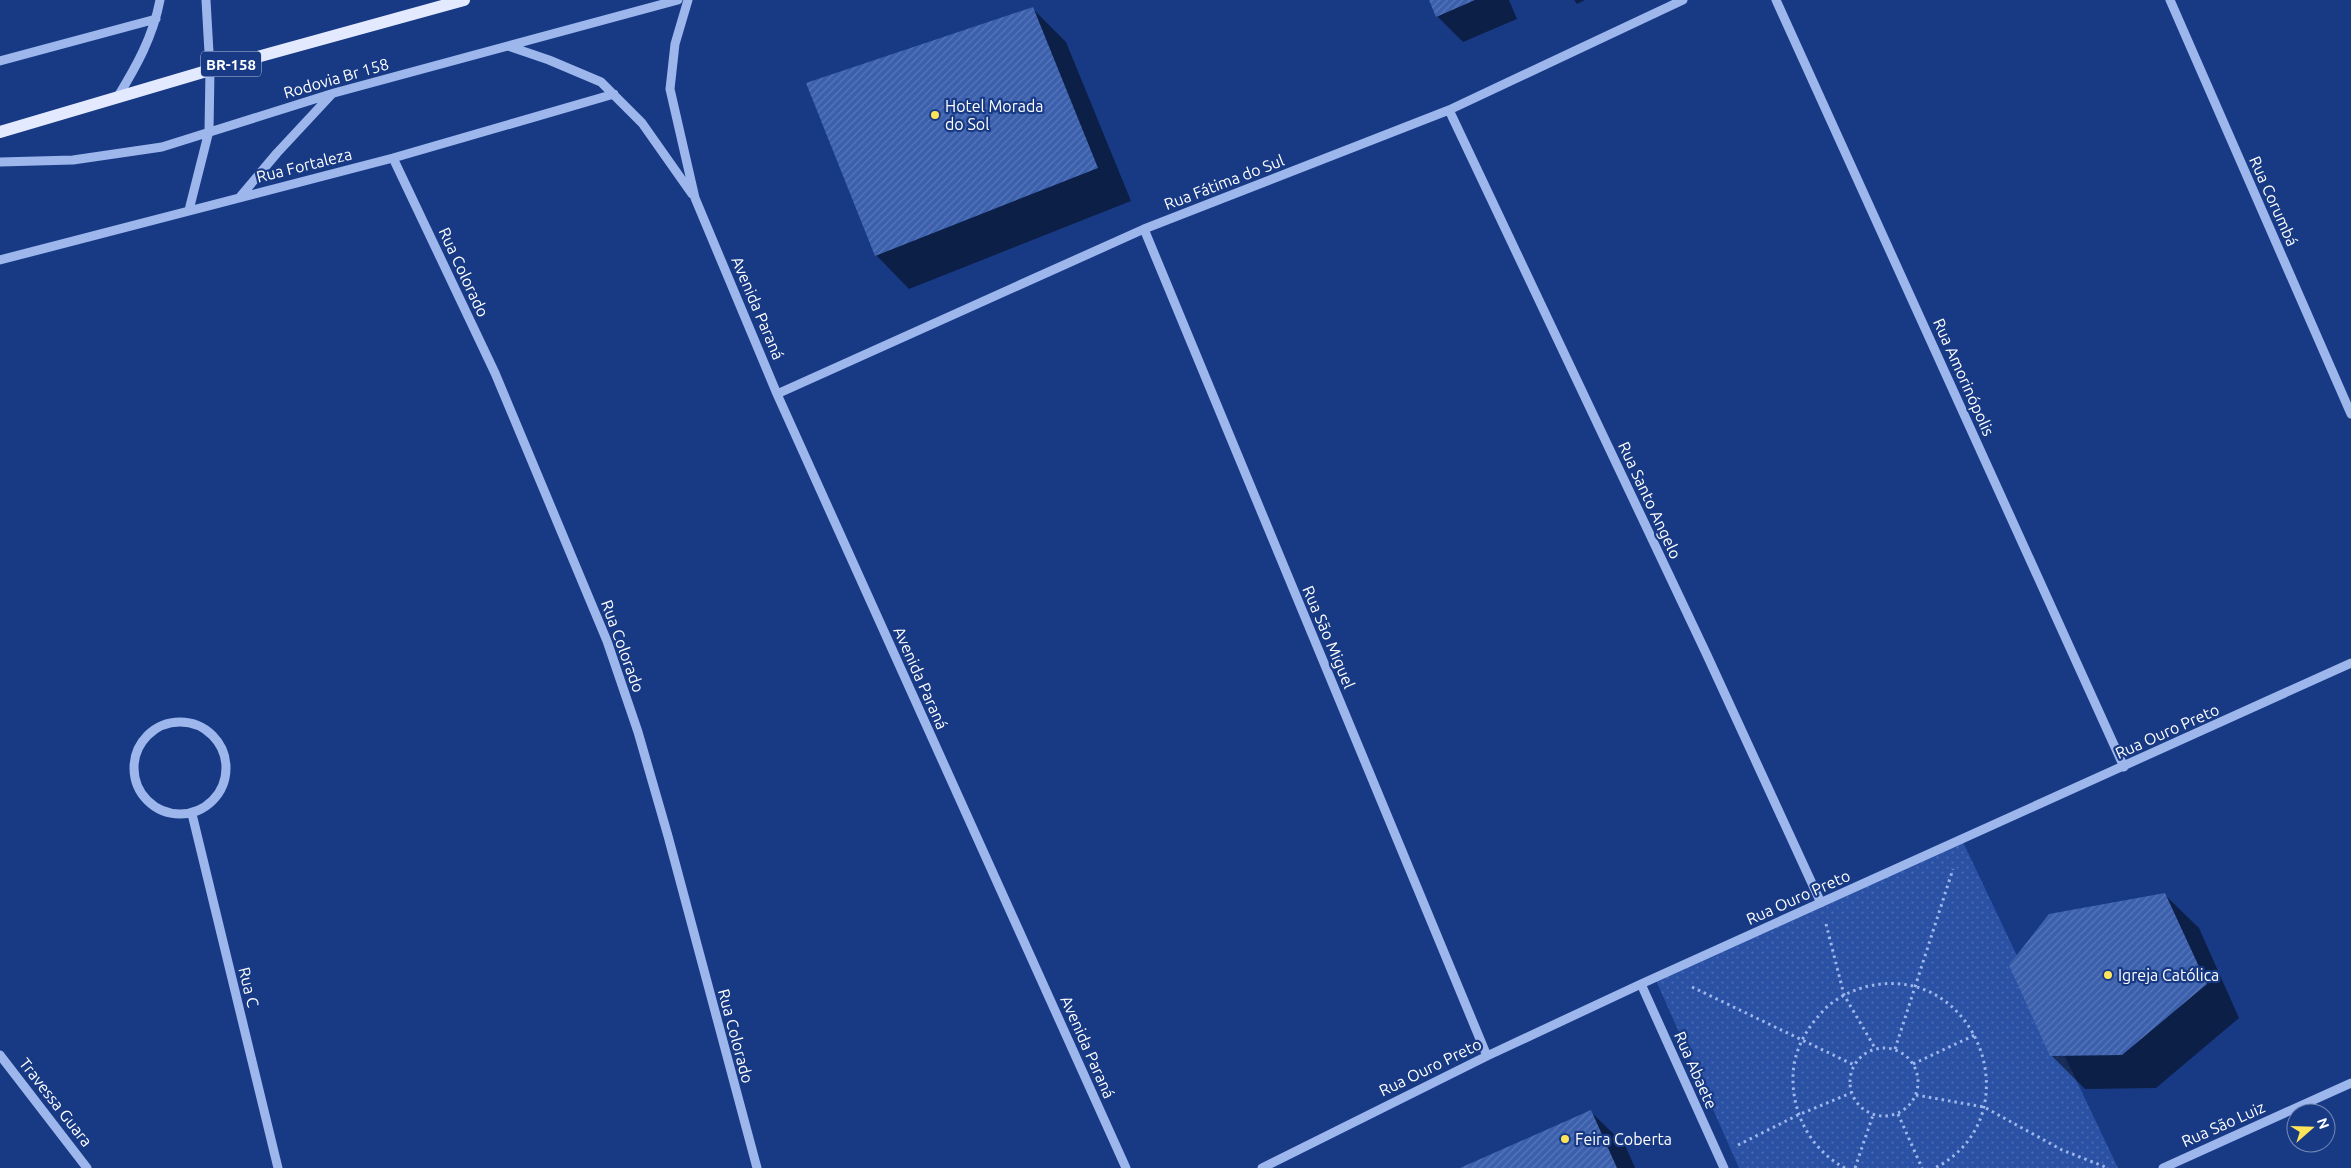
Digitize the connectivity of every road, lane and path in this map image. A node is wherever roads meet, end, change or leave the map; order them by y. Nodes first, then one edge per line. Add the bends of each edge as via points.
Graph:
1 (160, 0) edge
2 (206, 0) edge
3 (464, 0) edge
4 (678, 0) edge
5 (688, 0) edge
6 (1683, 0) edge
7 (1776, 0) edge
8 (2170, 0) edge
9 (156, 19) junction
10 (508, 46) junction
11 (0, 61) edge
12 (210, 70) junction
13 (334, 93) junction
14 (614, 94) junction
15 (117, 98) junction
16 (1450, 110) junction
17 (209, 131) junction
18 (0, 132) edge
19 (393, 158) junction
20 (0, 162) edge
21 (240, 197) junction
22 (695, 198) junction
23 (189, 210) junction
24 (1144, 229) junction
25 (0, 260) edge
26 (778, 394) junction
27 (2351, 414) edge
28 (2351, 664) edge
29 (2124, 767) junction
30 (192, 814) junction
31 (1962, 840) junction
32 (1821, 903) junction
33 (1665, 974) junction
34 (1641, 984) junction
35 (1916, 988) junction
36 (1844, 995) junction
37 (1975, 1035) junction
38 (1801, 1041) junction
39 (1875, 1048) junction
40 (1895, 1049) junction
41 (0, 1055) edge
42 (1487, 1056) junction
43 (1913, 1064) junction
44 (1854, 1065) junction
45 (2351, 1083) edge
46 (1851, 1093) junction
47 (1916, 1095) junction
48 (1984, 1108) junction
49 (1898, 1114) junction
50 (1798, 1115) junction
51 (1873, 1115) junction
52 (1718, 1155) junction
53 (87, 1168) edge
54 (278, 1168) edge
55 (757, 1168) edge
56 (1126, 1168) edge
57 (1262, 1168) edge
58 (1724, 1168) edge
59 (1845, 1168) edge
60 (1856, 1168) edge
61 (1922, 1168) edge
62 (1935, 1168) edge
63 (2108, 1168) edge
64 (2163, 1168) edge

1 - 9 street
2 - 12 street
3 - 12 main road, BR-158
4 - 10 street, Rodovia Br 158
5 - 22 street, Avenida Paraná via 675,44 670,88
6 - 16 street, Rua Fátima do Sul
7 - 29 street, Rua Amorinópolis
8 - 27 street, Rua Corumbá
9 - 11 street
9 - 15 street via 142,58
10 - 13 street, Rodovia Br 158
10 - 14 street, Avenida Paraná via 601,82
12 - 15 main road, BR-158
12 - 17 street
13 - 17 street, Rodovia Br 158
13 - 21 street
14 - 19 street, Rua Fortaleza
14 - 22 street, Avenida Paraná via 642,123
15 - 18 main road, BR-158
16 - 24 street, Rua Fátima do Sul
16 - 32 street, Rua Santo Angelo
17 - 20 street, Rodovia Br 158 via 162,147 117,154
17 - 23 street
19 - 21 street, Rua Fortaleza
19 - 55 street, Rua Colorado via 495,373 607,641 660,808
21 - 23 street, Rua Fortaleza
22 - 26 street, Avenida Paraná
23 - 25 street, Rua Fortaleza
24 - 26 street, Rua Fátima do Sul
24 - 42 street, Rua São Miguel
26 - 56 street, Avenida Paraná
28 - 29 street, Rua Ouro Preto
29 - 31 street, Rua Ouro Preto
30 - 30 street via 216,799 227,772 225,758 220,744 198,725 169,723 155,729 143,741 136,755 134,771 138,787 160,810 176,815
30 - 54 street, Rua C
31 - 32 street, Rua Ouro Preto
31 - 35 path
32 - 33 street, Rua Ouro Preto
32 - 36 path
33 - 34 street, Rua Ouro Preto
33 - 38 path
34 - 42 street, Rua Ouro Preto
34 - 52 street, Rua Abaete
35 - 36 path via 1879,984
35 - 37 path via 1951,1005
35 - 40 path
36 - 38 path via 1826,1007
36 - 39 path
37 - 43 path
37 - 48 path via 1986,1070
38 - 44 path
38 - 50 path via 1793,1078
39 - 40 path
39 - 44 path via 1862,1054
40 - 43 path via 1906,1054
41 - 53 street, Travessa Guara
42 - 57 street, Rua Ouro Preto
43 - 47 path via 1919,1078
44 - 46 path via 1849,1078
45 - 64 street, Rua São Luiz
46 - 50 path
46 - 51 path via 1860,1107
47 - 48 path
47 - 49 path
48 - 62 path via 1968,1140 1956,1154
48 - 63 path via 2062,1150
49 - 51 path via 1886,1117
49 - 61 path
50 - 52 path
50 - 59 path via 1820,1150
51 - 60 path
52 - 58 street, Rua Abaete

